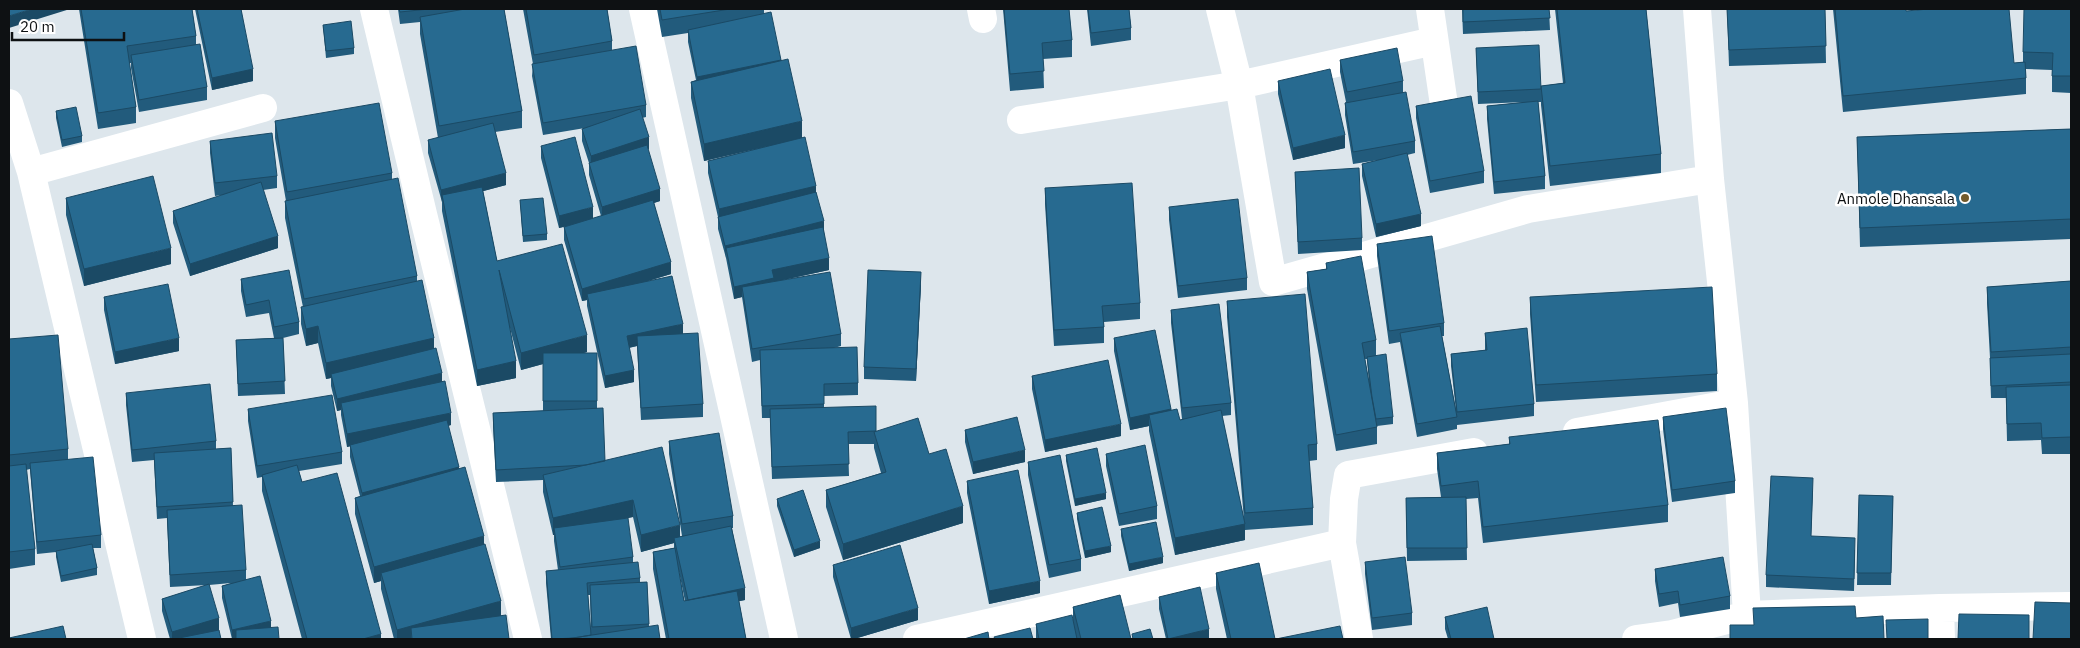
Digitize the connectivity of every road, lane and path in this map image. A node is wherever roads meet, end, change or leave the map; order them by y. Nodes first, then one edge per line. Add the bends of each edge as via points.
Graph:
1 (374, 9) edge
2 (643, 9) edge
3 (1220, 9) edge
4 (1430, 9) edge
5 (1697, 9) edge
6 (1434, 41) junction
7 (1239, 86) junction
8 (1443, 98) dead end
9 (9, 103) edge
10 (263, 108) dead end
11 (1020, 120) dead end
12 (31, 172) junction
13 (1710, 179) junction
14 (1734, 403) junction
15 (1550, 437) edge
16 (1502, 446) edge
17 (1342, 543) junction
18 (2071, 606) edge
19 (1940, 608) junction
20 (1747, 615) junction
21 (142, 639) edge
22 (528, 639) edge
23 (784, 639) edge
24 (917, 639) edge
25 (1359, 639) edge
26 (1636, 639) edge
27 (1941, 639) edge

1 - 22 street
2 - 23 street
3 - 7 street
4 - 6 street
5 - 13 street
6 - 7 street
6 - 8 street
7 - 11 street
7 - 13 street via 1274,282 1528,209
9 - 12 street
10 - 12 street
12 - 21 street
13 - 14 street
14 - 15 street
14 - 20 street
16 - 17 street via 1348,475
17 - 24 street
17 - 25 street
18 - 19 street
19 - 20 street
19 - 27 street
20 - 26 street via 1672,634

